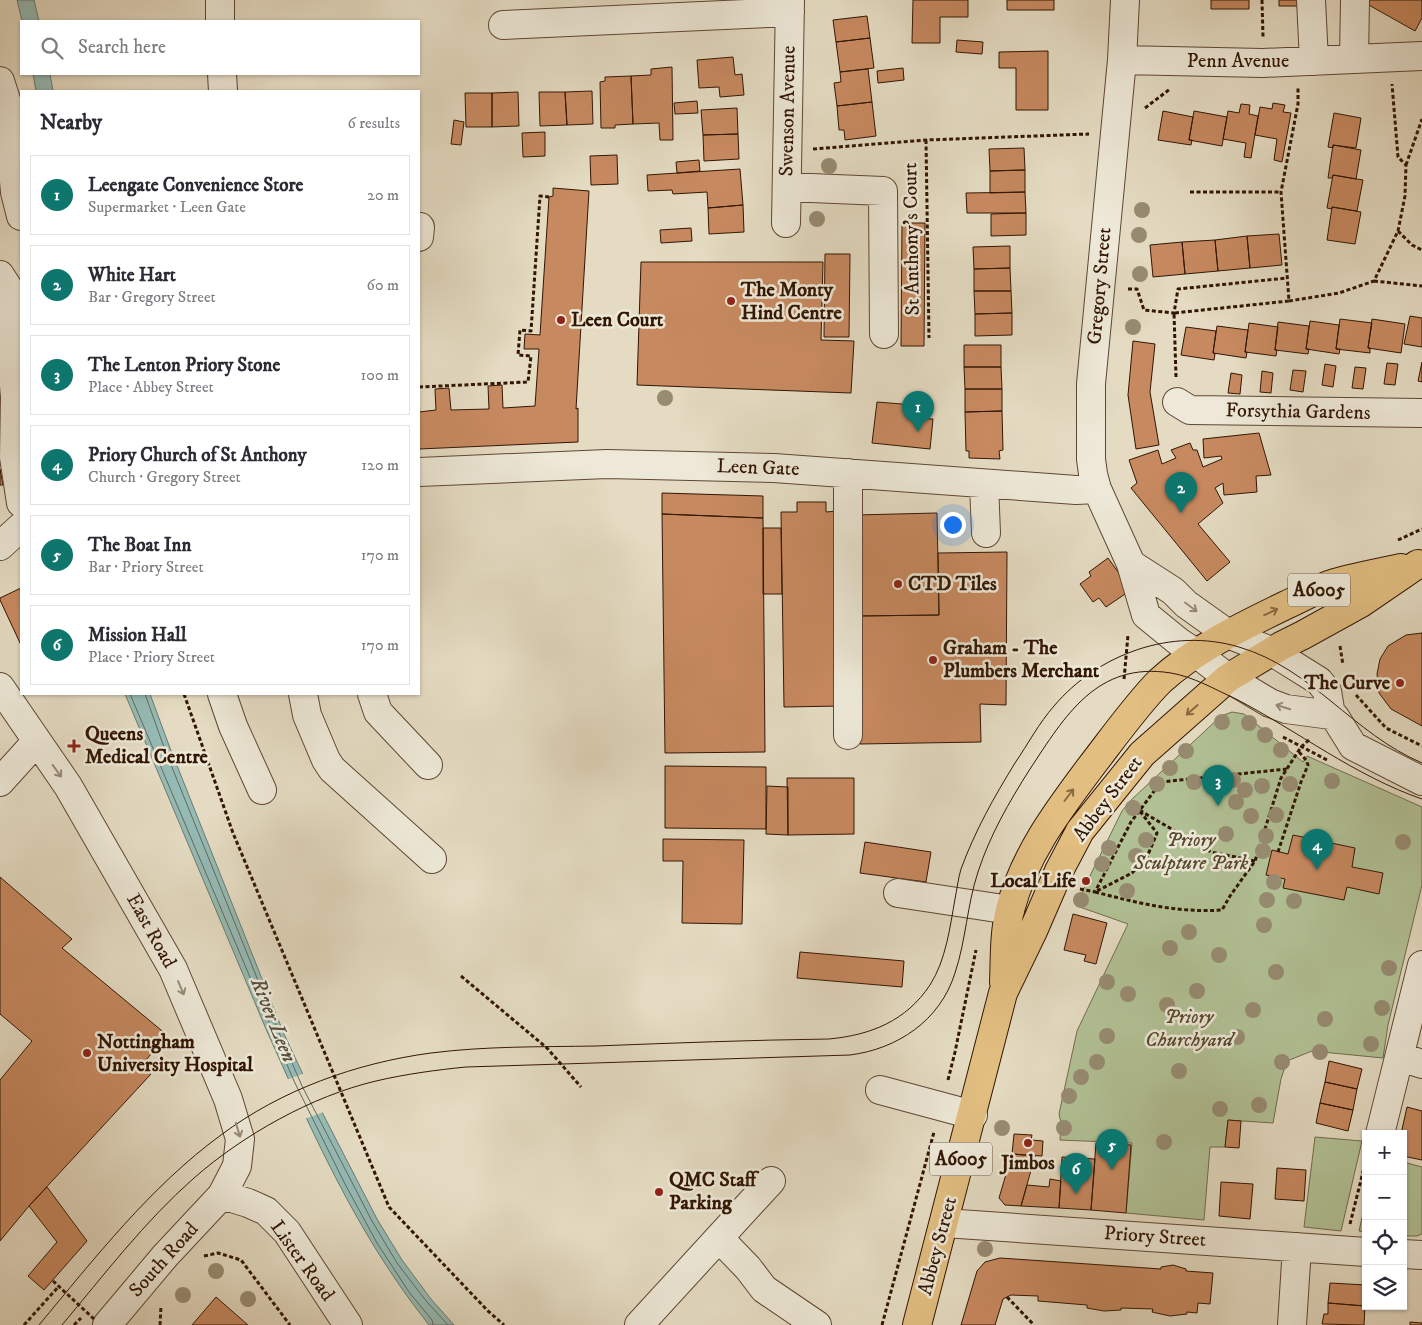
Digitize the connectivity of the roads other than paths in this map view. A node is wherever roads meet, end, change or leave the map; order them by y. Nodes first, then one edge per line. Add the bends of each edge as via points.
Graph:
1 (220, 0) edge
2 (1125, 0) edge
3 (1311, 0) edge
4 (1355, 0) edge
5 (790, 6) edge
6 (220, 20) edge
7 (515, 32) dead end
8 (1422, 56) edge
9 (1354, 59) junction
10 (1122, 60) junction
11 (1307, 61) junction
12 (222, 75) edge
13 (0, 81) edge
14 (223, 90) edge
15 (787, 187) junction
16 (12, 201) edge
17 (786, 223) dead end
18 (0, 275) edge
19 (884, 334) dead end
20 (1177, 402) road end
21 (1422, 413) edge
22 (420, 472) edge
23 (848, 473) junction
24 (984, 484) junction
25 (1098, 488) junction
26 (20, 496) edge
27 (20, 527) edge
28 (20, 528) edge
29 (0, 530) edge
30 (986, 532) dead end
31 (0, 546) edge
32 (1420, 563) edge
33 (1131, 564) junction
34 (1228, 634) junction
35 (1272, 651) junction
36 (1196, 653) junction
37 (1228, 678) junction
38 (0, 687) edge
39 (222, 695) edge
40 (303, 695) edge
41 (372, 695) edge
42 (1333, 716) junction
43 (848, 735) dead end
44 (36, 742) junction
45 (428, 765) dead end
46 (1422, 781) edge
47 (0, 782) edge
48 (262, 790) dead end
49 (432, 859) dead end
50 (898, 893) dead end
51 (1010, 910) junction
52 (1422, 965) edge
53 (1003, 993) junction
54 (1411, 1060) edge
55 (880, 1090) dead end
56 (973, 1115) junction
57 (1382, 1130) edge
58 (771, 1181) dead end
59 (222, 1195) junction
60 (944, 1223) junction
61 (719, 1238) junction
62 (1297, 1247) junction
63 (1354, 1252) edge
64 (1407, 1254) edge
65 (1422, 1255) edge
66 (100, 1322) edge
67 (815, 1324) edge
68 (348, 1325) edge
69 (639, 1325) edge
70 (917, 1325) edge
71 (1292, 1325) edge

1 - 6 street
2 - 10 street, Gregory Street
3 - 11 street
4 - 9 street
5 - 7 street
5 - 15 street, Swenson Avenue
8 - 9 street, Penn Avenue
9 - 11 street, Penn Avenue
10 - 11 street, Penn Avenue
10 - 25 street, Gregory Street via 1091,393 1091,459
12 - 14 street
13 - 16 street via 7,103
15 - 17 street, Swenson Avenue
15 - 19 street via 882,191
18 - 26 street via 8,289 14,457
20 - 21 street, Forsythia Gardens via 1190,410
22 - 23 street, Leen Gate via 628,464
23 - 24 street, Leen Gate
23 - 43 street
24 - 25 street, Leen Gate via 1076,490
24 - 30 street
25 - 33 street, Gregory Street
27 - 29 street
28 - 31 street
34 -> 32 main road, A6005 via 1334,584
32 - 35 main road, A6005 via 1361,603
33 -> 34 street via 1173,591
33 - 36 street, Gregory Street via 1146,615
34 - 35 street
34 - 36 main road, Abbey Street / A6005
35 - 37 main road, Abbey Street / A6005
35 - 42 street via 1319,681 1327,691
36 - 37 street, Gregory Street
51 -> 36 main road, Abbey Street / A6005 via 1024,868 1057,811 1160,682
42 -> 37 street, Gregory Street via 1286,709
37 -> 53 main road, Abbey Street / A6005 via 1142,754 1080,831
38 - 44 street, East Road
39 - 48 street
40 - 49 street via 307,715 332,769
41 - 45 street via 378,712
42 - 46 street via 1353,746
44 - 47 street
44 -> 59 street, East Road via 68,786 173,969 228,1099 240,1139 237,1166
50 - 51 street
51 - 53 main road, Abbey Street / A6005
52 - 54 street
53 - 56 main road, Abbey Street / A6005
54 - 57 street
55 - 56 street
56 - 60 main road, Abbey Street / A6005
58 - 61 street
59 - 66 street, South Road
59 - 68 street, Lister Road via 266,1211 287,1232
60 - 62 street, Priory Street
60 - 70 main road, Abbey Street / A6005
61 - 67 street via 748,1268 781,1288
61 - 69 street
62 - 63 street, Priory Street
62 - 71 street
64 - 65 street

